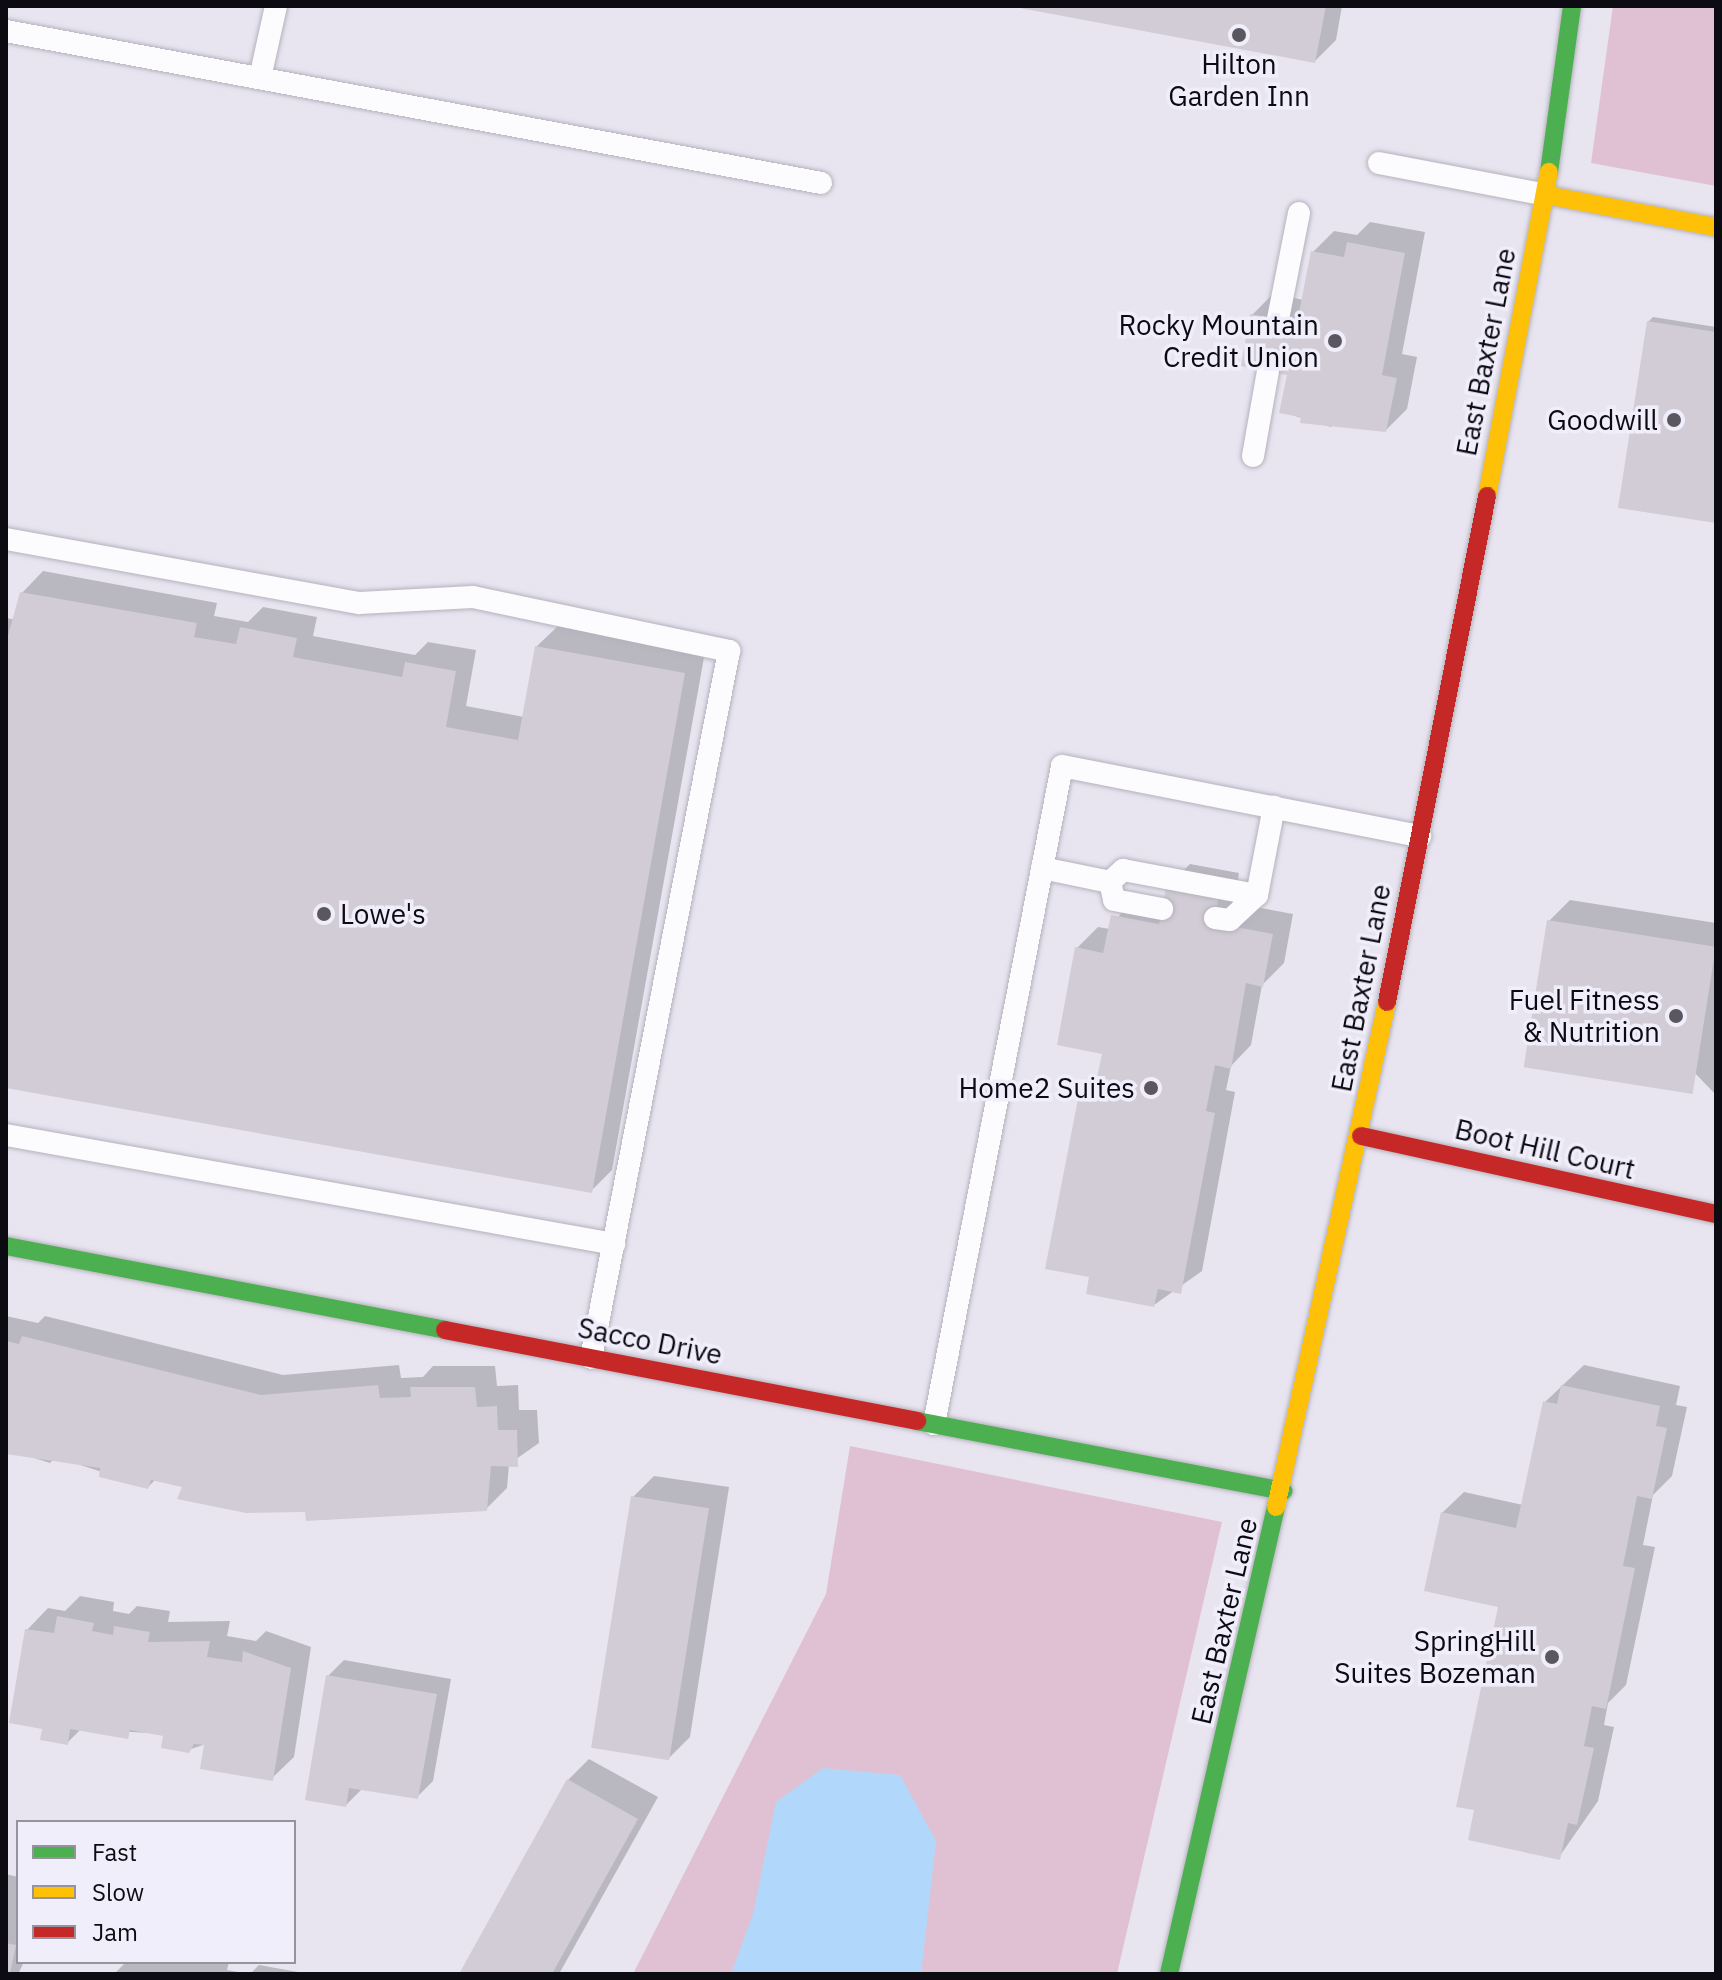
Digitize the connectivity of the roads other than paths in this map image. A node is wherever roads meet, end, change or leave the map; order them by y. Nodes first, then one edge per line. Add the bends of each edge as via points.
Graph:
1 (276, 6) edge
2 (1572, 6) edge
3 (6, 31) edge
4 (260, 78) junction
5 (1379, 163) dead end
6 (821, 183) dead end
7 (1546, 195) junction
8 (1299, 213) dead end
9 (1716, 227) edge
10 (1278, 319) dead end
11 (1268, 371) dead end
12 (1253, 456) dead end
13 (6, 539) edge
14 (1274, 807) junction
15 (1420, 836) junction
16 (1042, 868) junction
17 (1110, 882) junction
18 (1257, 895) junction
19 (1162, 909) dead end
20 (1215, 918) dead end
21 (6, 1135) edge
22 (1361, 1136) junction
23 (1716, 1214) edge
24 (614, 1244) junction
25 (6, 1246) edge
26 (591, 1358) junction
27 (934, 1424) junction
28 (1283, 1491) junction
29 (1169, 1974) edge

1 - 4 lane
2 - 7 main road, East Baxter Lane
3 - 4 lane
4 - 6 lane
5 - 7 lane
7 - 9 main road
7 - 15 main road, East Baxter Lane
8 - 10 lane
11 - 12 lane
13 - 24 lane via 359,603 473,597 729,651
14 - 15 lane
14 - 16 lane via 1062,766
14 - 18 lane
15 - 22 main road, East Baxter Lane
16 - 17 lane
16 - 27 lane
17 - 18 lane via 1123,870
17 - 19 lane via 1114,900
18 - 20 lane via 1230,920
21 - 24 lane
22 - 23 main road, Boot Hill Court
22 - 28 main road, East Baxter Lane
24 - 26 lane
25 - 26 main road, Sacco Drive
26 - 27 main road, Sacco Drive
27 - 28 main road, Sacco Drive
28 - 29 main road, East Baxter Lane

